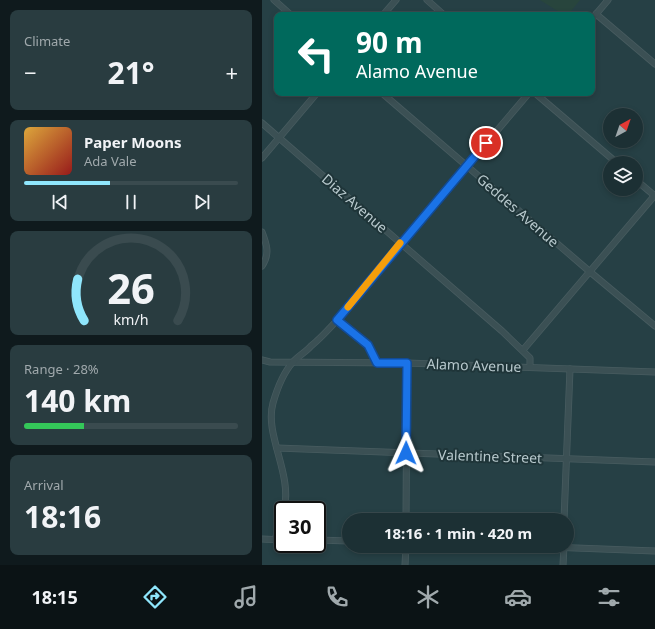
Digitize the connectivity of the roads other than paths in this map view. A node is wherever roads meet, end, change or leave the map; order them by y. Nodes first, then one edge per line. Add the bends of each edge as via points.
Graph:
1 (274, 0) edge
2 (396, 0) edge
3 (427, 0) edge
4 (608, 0) edge
5 (288, 12) edge
6 (386, 12) edge
7 (441, 12) edge
8 (596, 14) joint
9 (655, 64) edge
10 (314, 96) edge
11 (385, 96) edge
12 (526, 96) edge
13 (538, 96) edge
14 (262, 123) edge
15 (279, 138) junction
16 (608, 156) edge
17 (262, 158) edge
18 (466, 166) junction
19 (643, 186) edge
20 (655, 196) edge
21 (262, 232) edge
22 (400, 243) junction
23 (262, 266) edge
24 (589, 271) junction
25 (337, 320) junction
26 (655, 326) edge
27 (523, 350) junction
28 (262, 360) edge
29 (293, 362) junction
30 (377, 363) junction
31 (407, 363) junction
32 (530, 367) junction
33 (570, 369) junction
34 (655, 372) edge
35 (277, 448) junction
36 (406, 453) junction
37 (567, 459) junction
38 (655, 462) edge
39 (284, 501) edge
40 (406, 513) edge
41 (564, 513) edge
42 (262, 539) edge
43 (274, 540) edge
44 (326, 540) edge
45 (342, 541) edge
46 (574, 547) edge
47 (655, 551) edge
48 (406, 553) edge
49 (564, 553) edge
50 (405, 565) edge
51 (563, 565) edge

1 - 5 street
2 - 6 street
3 - 7 street
4 - 8 street
8 - 9 street
10 - 15 street
11 - 18 street, Geddes Avenue
12 - 18 street
13 - 16 street
14 - 15 street, Diaz Avenue
15 - 17 street
15 - 22 street, Diaz Avenue
18 - 22 street
18 - 24 street, Geddes Avenue
19 - 20 street
20 - 24 street
21 - 23 street via 267,249 266,260
22 - 25 street
22 - 27 street, Diaz Avenue
24 - 26 street, Geddes Avenue
24 - 27 street
25 - 29 street
25 - 30 street via 368,345
27 - 32 street, Diaz Avenue via 530,358
28 - 29 street, Alamo Avenue
29 - 30 street, Alamo Avenue
29 - 35 street via 277,389 272,404 272,429
30 - 31 street, Alamo Avenue
31 - 32 street, Alamo Avenue
31 - 36 street
32 - 33 street, Alamo Avenue
33 - 34 street, Alamo Avenue
33 - 37 street
35 - 36 street, Valentine Street
35 - 39 street via 283,475
36 - 37 street, Valentine Street
36 - 40 street
37 - 38 street, Valentine Street
37 - 41 street
42 - 43 street
44 - 45 street
46 - 47 street
48 - 50 street
49 - 51 street

